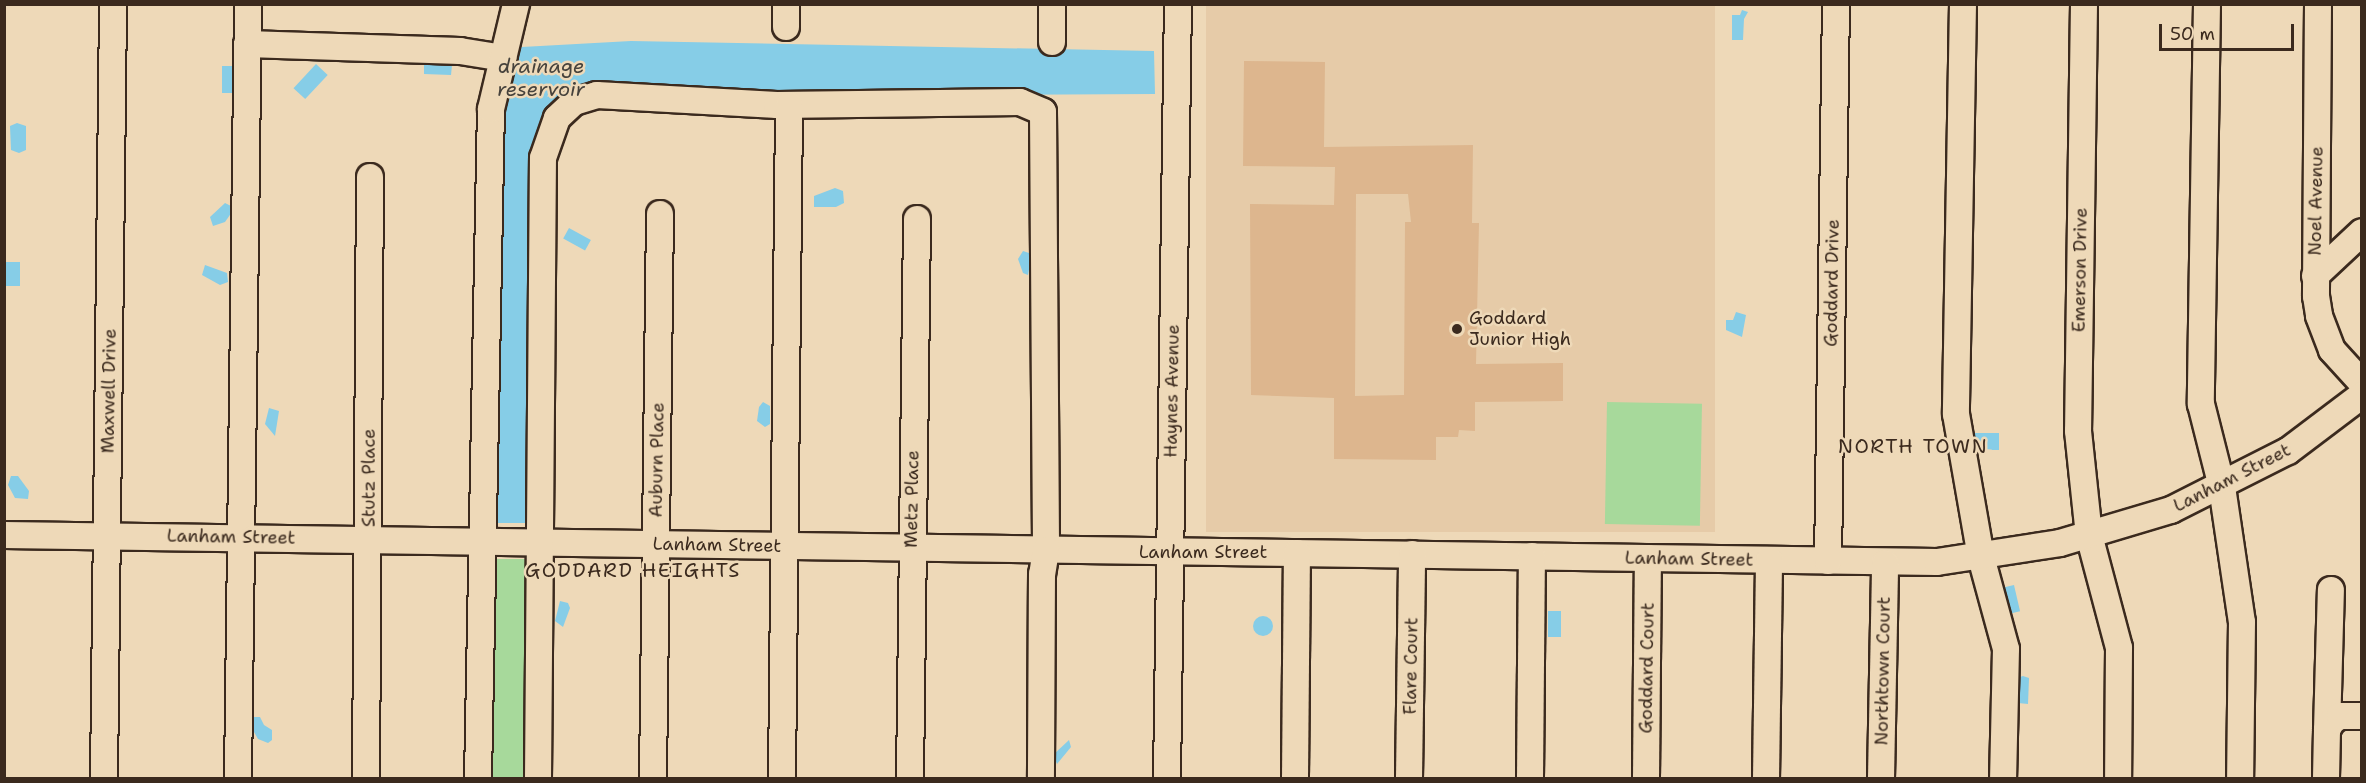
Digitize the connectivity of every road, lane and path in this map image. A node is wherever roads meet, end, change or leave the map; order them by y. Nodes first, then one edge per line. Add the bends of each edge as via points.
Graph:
1 (113, 4) edge
2 (248, 4) edge
3 (516, 4) edge
4 (1052, 4) edge
5 (1178, 4) edge
6 (1836, 4) edge
7 (1963, 4) edge
8 (2084, 4) edge
9 (2207, 4) edge
10 (2318, 4) edge
11 (1052, 42) dead end
12 (247, 44) junction
13 (503, 57) junction
14 (789, 105) junction
15 (370, 177) dead end
16 (660, 214) dead end
17 (917, 219) dead end
18 (2361, 232) edge
19 (2315, 276) junction
20 (2361, 383) edge
21 (2361, 395) edge
22 (2222, 487) junction
23 (4, 535) edge
24 (2089, 535) junction
25 (107, 537) junction
26 (240, 537) junction
27 (369, 539) junction
28 (481, 541) junction
29 (541, 543) junction
30 (655, 545) junction
31 (785, 546) junction
32 (911, 548) junction
33 (1046, 550) junction
34 (1170, 551) junction
35 (1297, 553) junction
36 (1412, 554) junction
37 (1532, 556) junction
38 (1981, 557) junction
39 (1648, 558) junction
40 (1769, 560) junction
41 (1828, 561) junction
42 (1884, 563) junction
43 (2331, 590) dead end
44 (2361, 716) edge
45 (2327, 730) junction
46 (104, 778) edge
47 (238, 778) edge
48 (366, 778) edge
49 (478, 778) edge
50 (538, 778) edge
51 (653, 778) edge
52 (782, 778) edge
53 (910, 778) edge
54 (1041, 778) edge
55 (1167, 778) edge
56 (1295, 778) edge
57 (1409, 778) edge
58 (1530, 778) edge
59 (1646, 778) edge
60 (1766, 778) edge
61 (1881, 778) edge
62 (2003, 778) edge
63 (2118, 778) edge
64 (2240, 778) edge
65 (2326, 778) edge

1 - 25 street, Maxwell Drive
2 - 12 street
3 - 13 street
4 - 11 street
5 - 34 street, Haynes Avenue
6 - 41 street, Goddard Drive
7 - 38 street via 1956,414
8 - 24 street, Emerson Drive via 2078,431
9 - 22 street via 2201,404
10 - 19 street, Noel Avenue
12 - 13 street via 460,51
12 - 26 street
13 - 28 street via 491,109
14 - 29 street via 597,95 574,102 557,118 543,158
14 - 31 street
14 - 33 street via 1020,102 1043,112
15 - 27 street, Stutz Place
16 - 30 street, Auburn Place
17 - 32 street, Metz Place
18 - 19 street
19 - 20 street, Noel Avenue via 2324,335
21 - 22 street, Lanham Street via 2288,451
22 - 24 street, Lanham Street via 2171,510
22 - 64 street via 2242,622
23 - 25 street, Lanham Street
24 - 38 street, Lanham Street
24 - 63 street, Emerson Drive via 2119,648
25 - 26 street, Lanham Street
25 - 46 street, Maxwell Drive
26 - 27 street, Lanham Street
26 - 47 street
27 - 28 street, Lanham Street
27 - 48 street, Stutz Place
28 - 29 street, Lanham Street
28 - 49 street
29 - 30 street, Lanham Street
29 - 50 street
30 - 31 street, Lanham Street
30 - 51 street, Auburn Place
31 - 32 street, Lanham Street
31 - 52 street
32 - 33 street, Lanham Street
32 - 53 street, Metz Place
33 - 34 street, Lanham Street
33 - 54 street via 1042,574
34 - 35 street, Lanham Street
34 - 55 street, Haynes Avenue
35 - 36 street, Lanham Street
35 - 56 street
36 - 37 street, Lanham Street
36 - 57 street, Flare Court
37 - 39 street, Lanham Street
37 - 58 street
38 - 42 street, Lanham Street
38 - 62 street via 2006,649
39 - 40 street, Lanham Street
39 - 59 street, Goddard Court
40 - 41 street, Lanham Street
40 - 60 street
41 - 42 street, Lanham Street
42 - 61 street, Northtown Court
43 - 45 street
44 - 45 street via 2340,716
45 - 65 street

